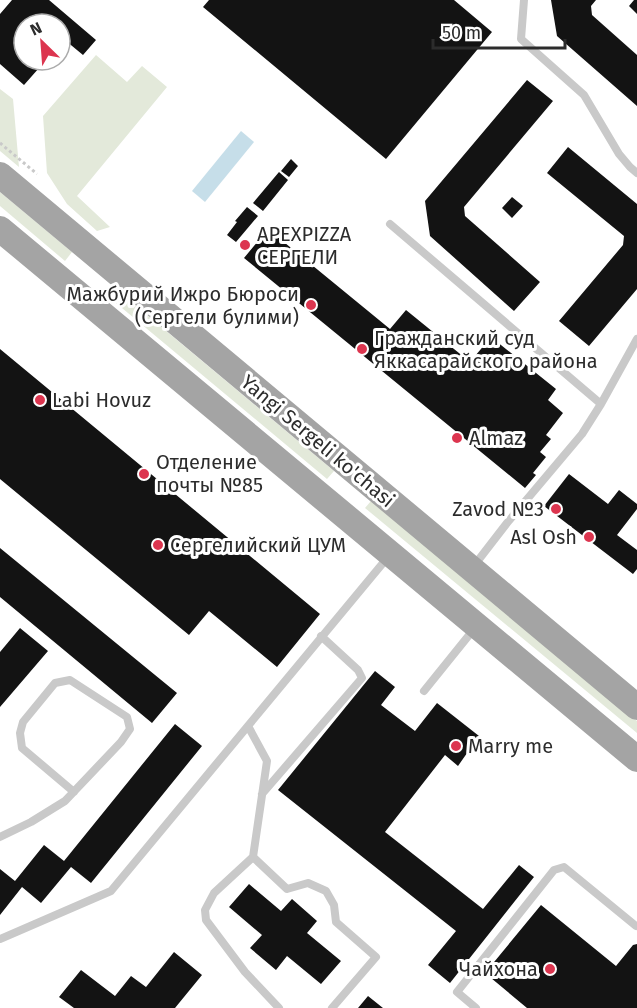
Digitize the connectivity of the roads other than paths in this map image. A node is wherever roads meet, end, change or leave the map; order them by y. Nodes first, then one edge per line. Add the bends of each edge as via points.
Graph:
1 (524, 0) edge
2 (637, 173) edge
3 (0, 175) edge
4 (390, 224) dead end
5 (0, 229) edge
6 (96, 255) junction
7 (70, 286) junction
8 (637, 339) edge
9 (601, 404) junction
10 (374, 488) junction
11 (348, 519) junction
12 (390, 554) junction
13 (471, 569) junction
14 (477, 626) junction
15 (321, 636) junction
16 (424, 691) dead end
17 (637, 707) edge
18 (248, 726) junction
19 (637, 759) edge
20 (74, 792) junction
21 (262, 794) junction
22 (0, 837) edge
23 (253, 857) junction
24 (636, 926) edge
25 (0, 939) edge
26 (279, 1008) edge
27 (332, 1008) edge
28 (476, 1008) edge

1 - 2 lane via 521,39 584,94 620,154
3 - 6 main road, Yangi Sergeli ko'chasi
4 - 9 lane
5 - 7 main road, Yangi Sergeli ko'chasi
6 - 7 main road
6 - 10 main road, Yangi Sergeli ko'chasi
7 - 11 main road, Yangi Sergeli ko'chasi
8 - 9 lane
9 - 13 lane via 582,434
10 - 11 main road
10 - 13 main road, Yangi Sergeli ko'chasi
11 - 12 main road, Yangi Sergeli ko'chasi
12 - 14 main road, Yangi Sergeli ko'chasi
12 - 15 lane
13 - 17 main road, Yangi Sergeli ko'chasi
14 - 16 lane
14 - 19 main road, Yangi Sergeli ko'chasi
15 - 18 lane
15 - 21 lane via 363,678
18 - 21 lane via 267,760
18 - 25 lane via 111,891
20 - 20 lane via 130,729 127,717 70,680 55,683 23,722 20,733 22,748
20 - 22 lane via 31,822
21 - 23 lane
23 - 26 lane via 214,893 205,910 206,920 245,972
23 - 27 lane via 287,889 308,883 326,891 334,905 336,922 376,957
24 - 28 lane via 564,867 554,870 457,992

